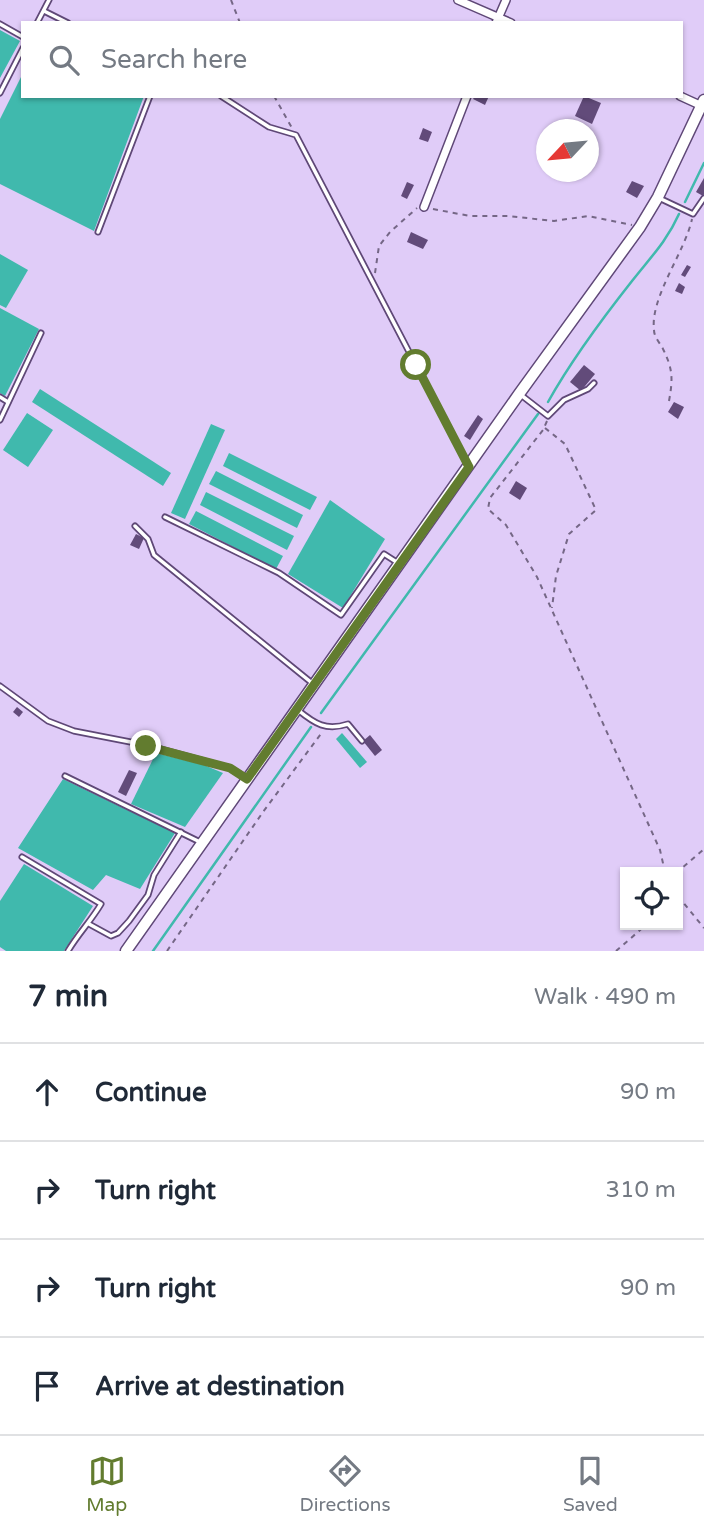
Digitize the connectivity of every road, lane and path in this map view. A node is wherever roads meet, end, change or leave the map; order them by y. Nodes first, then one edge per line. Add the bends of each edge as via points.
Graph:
1 (49, 0) edge
2 (231, 0) edge
3 (458, 0) edge
4 (506, 0) edge
5 (44, 10) junction
6 (498, 20) edge
7 (38, 21) edge
8 (64, 21) edge
9 (239, 21) edge
10 (0, 24) edge
11 (21, 36) edge
12 (21, 52) edge
13 (0, 93) edge
14 (683, 97) edge
15 (149, 98) edge
16 (224, 98) edge
17 (275, 98) edge
18 (466, 98) edge
19 (703, 103) edge
20 (296, 135) junction
21 (658, 197) junction
22 (704, 198) edge
23 (424, 207) junction
24 (693, 214) junction
25 (640, 227) junction
26 (97, 232) dead end
27 (373, 279) junction
28 (41, 333) dead end
29 (594, 383) dead end
30 (519, 394) junction
31 (0, 397) edge
32 (669, 401) dead end
33 (8, 402) junction
34 (548, 416) junction
35 (0, 420) edge
36 (544, 427) junction
37 (469, 467) junction
38 (165, 517) dead end
39 (135, 526) dead end
40 (399, 564) junction
41 (552, 611) junction
42 (314, 684) junction
43 (0, 686) edge
44 (296, 709) junction
45 (326, 727) junction
46 (362, 741) dead end
47 (65, 776) dead end
48 (247, 779) junction
49 (181, 832) junction
50 (202, 843) junction
51 (704, 849) edge
52 (22, 858) dead end
53 (664, 867) edge
54 (683, 867) edge
55 (683, 903) edge
56 (89, 924) junction
57 (704, 928) edge
58 (640, 930) edge
59 (68, 951) edge
60 (126, 951) edge
61 (167, 951) edge
62 (615, 951) edge

1 - 5 lane
2 - 9 path
3 - 6 street
4 - 6 street
5 - 7 lane
5 - 8 lane
10 - 11 lane
12 - 13 lane
14 - 19 street
15 - 26 lane
16 - 20 lane via 269,127
17 - 20 path
18 - 23 street
19 - 21 main road
20 - 27 lane
21 - 24 lane
21 - 25 main road
22 - 24 lane
23 - 25 path via 470,216 554,221 588,216
23 - 27 path via 415,209 379,246
24 - 32 path via 688,237 660,296 653,332 673,375
25 - 30 main road
27 - 37 lane
28 - 33 lane
29 - 34 lane via 564,400
30 - 34 lane
30 - 37 main road
31 - 33 lane
33 - 35 lane
34 - 36 path
36 - 41 path via 565,444 596,510 569,534 556,576
36 - 41 path via 490,498 488,509 506,525
37 - 40 main road
38 - 40 lane via 279,573 341,615 384,554
39 - 42 lane via 148,539 154,555
40 - 42 main road
41 - 53 path
42 - 44 main road
43 - 48 lane via 48,721 74,731 230,768
44 - 45 lane via 314,724
44 - 48 main road
45 - 46 lane via 348,724
45 - 61 path
47 - 49 lane
48 - 50 main road
49 - 50 lane
49 - 56 lane via 154,875 148,895 118,933 111,936
50 - 60 main road
51 - 54 path
52 - 56 lane via 101,904
55 - 57 path
56 - 59 lane
58 - 62 path

